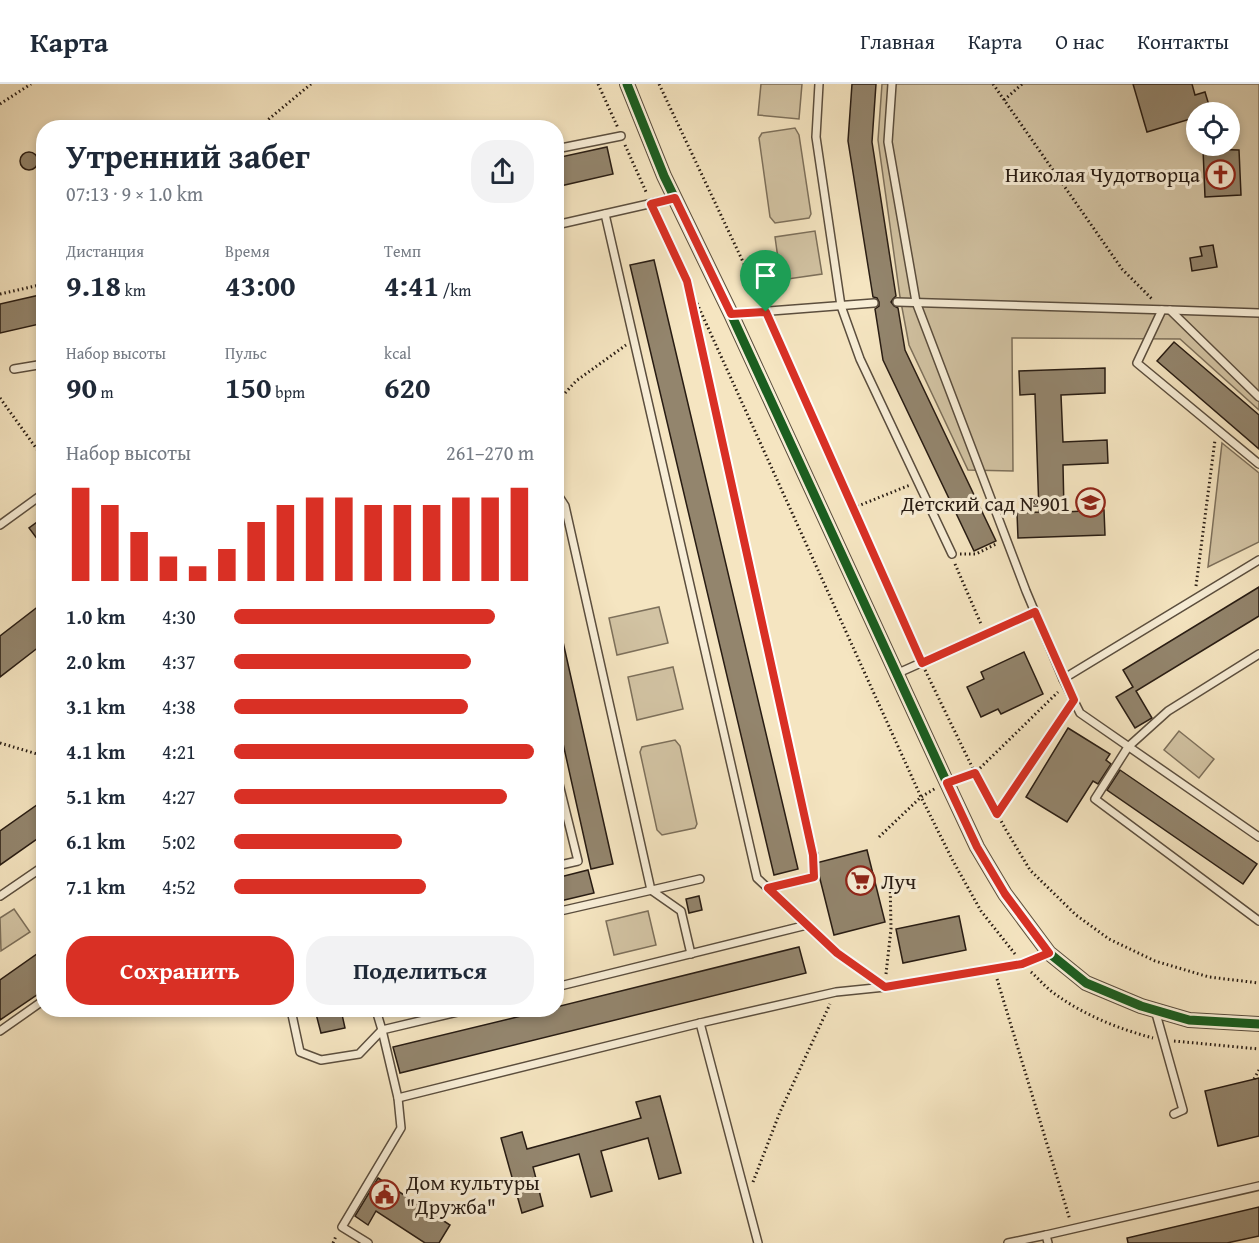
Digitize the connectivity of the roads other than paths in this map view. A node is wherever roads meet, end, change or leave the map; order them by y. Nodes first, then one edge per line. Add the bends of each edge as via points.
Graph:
1 (627, 84) edge
2 (819, 84) edge
3 (892, 84) edge
4 (621, 136) dead end
5 (564, 147) edge
6 (675, 198) junction
7 (604, 214) junction
8 (564, 223) edge
9 (916, 302) junction
10 (874, 303) dead end
11 (897, 303) dead end
12 (841, 306) junction
13 (1166, 310) junction
14 (1259, 313) edge
15 (731, 314) junction
16 (36, 365) edge
17 (14, 369) dead end
18 (1259, 397) edge
19 (1259, 464) edge
20 (36, 499) edge
21 (564, 504) edge
22 (0, 525) edge
23 (952, 554) road end
24 (1259, 560) edge
25 (1035, 612) junction
26 (1259, 654) edge
27 (896, 674) junction
28 (1064, 682) junction
29 (1128, 747) junction
30 (564, 804) edge
31 (1259, 837) edge
32 (564, 864) edge
33 (36, 871) edge
34 (700, 879) dead end
35 (651, 890) junction
36 (0, 896) edge
37 (564, 910) edge
38 (1259, 921) edge
39 (807, 926) junction
40 (1049, 953) junction
41 (691, 954) junction
42 (564, 985) edge
43 (885, 987) junction
44 (36, 1006) edge
45 (1155, 1010) junction
46 (292, 1017) edge
47 (378, 1017) edge
48 (437, 1017) edge
49 (700, 1023) junction
50 (1259, 1024) edge
51 (382, 1030) junction
52 (0, 1031) edge
53 (398, 1098) junction
54 (1174, 1114) dead end
55 (1259, 1186) edge
56 (1046, 1234) junction
57 (368, 1243) edge
58 (758, 1243) edge
59 (1008, 1243) edge
60 (1048, 1243) edge

1 - 6 street
2 - 12 lane via 816,137
3 - 9 lane via 888,142
4 - 5 lane
6 - 7 lane
6 - 15 street
7 - 8 lane
7 - 39 lane via 757,878
9 - 11 lane
9 - 13 lane
9 - 25 lane
10 - 12 lane
12 - 15 lane
12 - 23 lane via 860,359
13 - 14 lane
13 - 18 lane
13 - 19 lane via 1137,363
15 - 27 street
16 - 17 lane
20 - 22 lane
21 - 35 lane
24 - 28 lane
25 - 27 lane
25 - 28 lane
26 - 29 lane via 1168,711
27 - 40 street via 977,847 1005,894
28 - 29 lane via 1080,713
29 - 31 lane
29 - 38 lane via 1095,799
30 - 32 lane via 578,861
33 - 36 lane
34 - 35 lane
35 - 37 lane
35 - 41 lane via 681,911
39 - 41 lane
39 - 43 lane
40 - 43 lane via 1022,964
40 - 45 street via 1086,983
41 - 42 lane
43 - 49 lane via 836,992
44 - 52 lane
45 - 50 street via 1189,1020
45 - 54 lane via 1183,1110
46 - 51 lane via 300,1052 321,1060 358,1054
47 - 51 lane
48 - 51 lane
49 - 53 lane
49 - 58 lane
51 - 53 lane
53 - 57 lane via 401,1128 342,1227
55 - 56 lane
56 - 59 lane
56 - 60 lane

